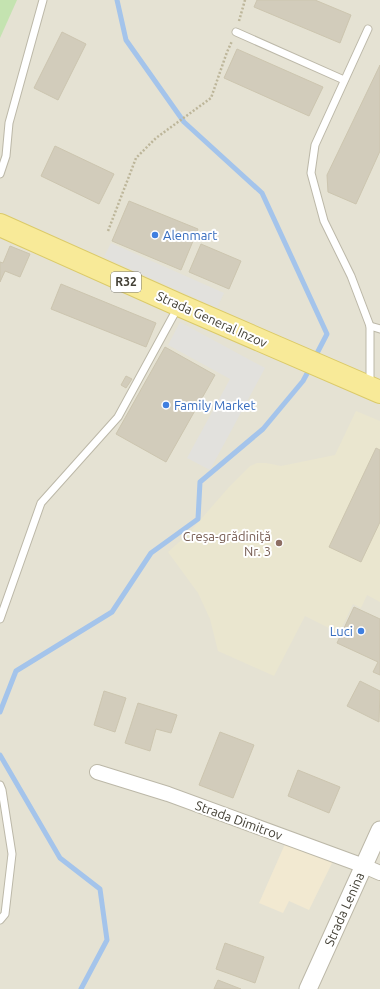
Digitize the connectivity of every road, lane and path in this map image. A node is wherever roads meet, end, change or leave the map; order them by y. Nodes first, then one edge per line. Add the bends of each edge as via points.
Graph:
1 (43, 0) edge
2 (245, 0) edge
3 (368, 29) dead end
4 (236, 32) junction
5 (344, 80) junction
6 (0, 174) edge
7 (0, 226) edge
8 (108, 231) dead end
9 (179, 305) junction
10 (370, 326) junction
11 (380, 329) edge
12 (375, 390) edge
13 (0, 619) edge
14 (97, 772) dead end
15 (0, 784) edge
16 (380, 830) edge
17 (364, 866) junction
18 (380, 873) edge
19 (0, 920) edge
20 (308, 989) edge

1 - 6 lane via 8,123 6,156
2 - 4 path
3 - 5 lane
4 - 5 lane
4 - 8 path via 211,98 156,138 136,158
5 - 10 lane via 314,145 310,173 324,221 351,276
7 - 9 main road, Strada General Inzov / R32
9 - 12 main road, Strada General Inzov / R32
9 - 13 lane via 118,417 42,503
10 - 11 lane
10 - 12 lane
14 - 17 street, Strada Dimitrov via 168,794
15 - 19 lane via 12,854 5,914
16 - 17 street, Strada Lenina
17 - 18 street, Strada Dimitrov
17 - 20 street, Strada Lenina

